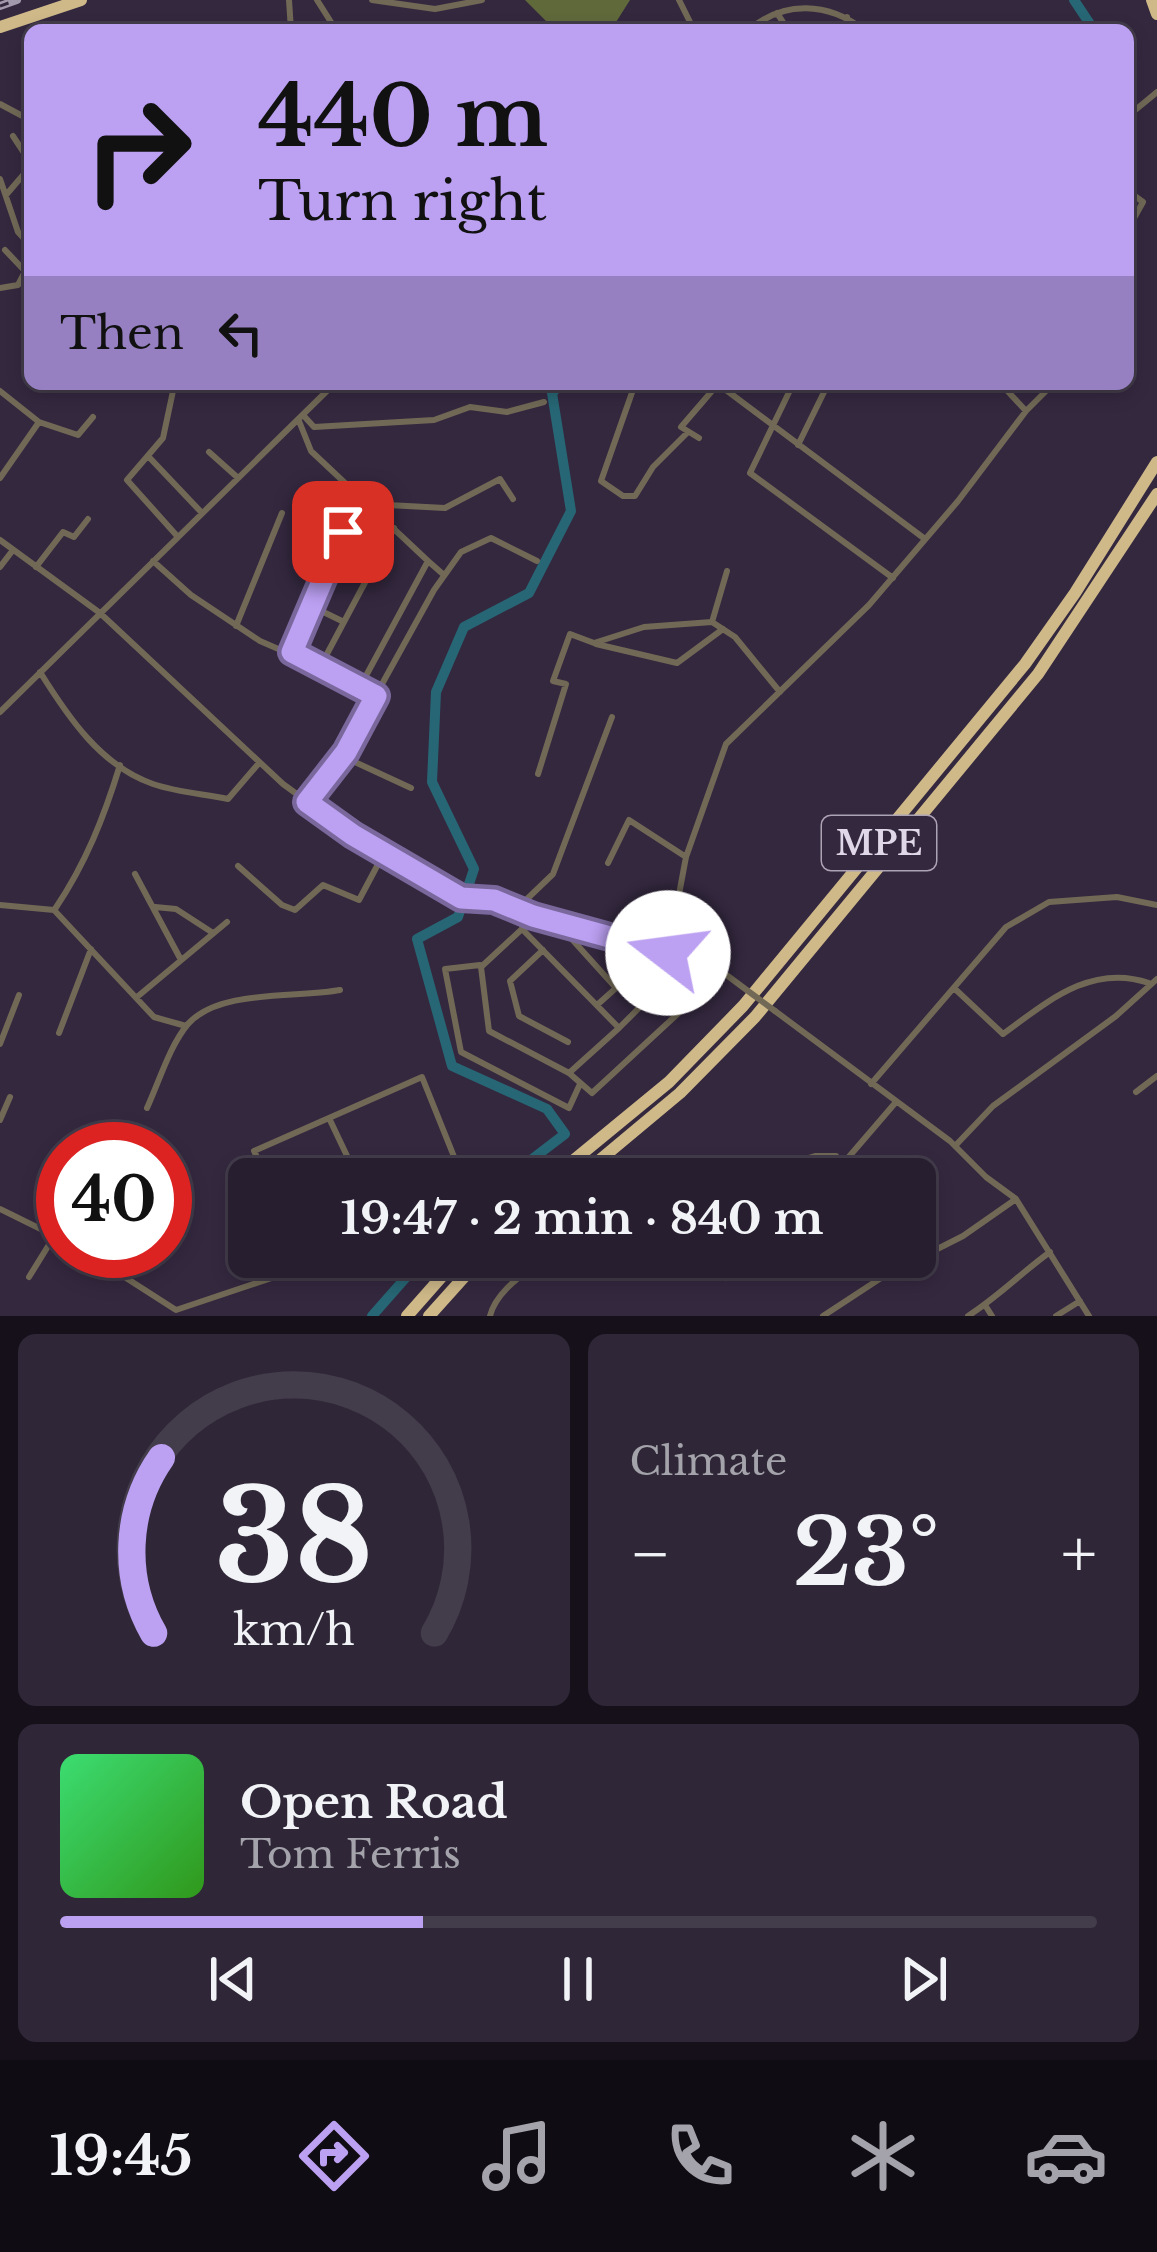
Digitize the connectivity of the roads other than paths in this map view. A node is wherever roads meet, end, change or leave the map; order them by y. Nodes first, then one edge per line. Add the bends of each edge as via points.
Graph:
1 (65, 0) edge
2 (81, 0) edge
3 (372, 0) edge
4 (482, 0) edge
5 (679, 0) edge
6 (1152, 0) edge
7 (678, 11) dead end
8 (776, 12) junction
9 (1157, 14) edge
10 (848, 17) junction
11 (0, 24) edge
12 (755, 24) edge
13 (784, 24) edge
14 (845, 24) edge
15 (857, 24) edge
16 (13, 136) dead end
17 (24, 154) edge
18 (24, 172) edge
19 (0, 178) edge
20 (6, 195) junction
21 (1134, 195) edge
22 (1134, 218) edge
23 (24, 239) edge
24 (5, 250) dead end
25 (24, 271) joint
26 (0, 288) edge
27 (328, 390) edge
28 (633, 390) edge
29 (713, 390) edge
30 (726, 390) edge
31 (790, 390) edge
32 (825, 390) edge
33 (1007, 390) edge
34 (1047, 390) edge
35 (173, 391) dead end
36 (0, 392) edge
37 (544, 402) dead end
38 (1026, 411) junction
39 (93, 417) dead end
40 (301, 417) junction
41 (40, 422) junction
42 (774, 427) junction
43 (688, 432) junction
44 (699, 438) dead end
45 (798, 445) junction
46 (208, 452) dead end
47 (148, 456) junction
48 (1157, 462) edge
49 (0, 478) edge
50 (238, 478) junction
51 (357, 494) junction
52 (1157, 494) edge
53 (513, 499) dead end
54 (365, 504) junction
55 (283, 513) dead end
56 (202, 514) junction
57 (88, 519) dead end
58 (394, 528) junction
59 (178, 537) junction
60 (926, 539) junction
61 (0, 540) edge
62 (337, 545) junction
63 (13, 550) junction
64 (153, 561) junction
65 (428, 561) junction
66 (536, 561) dead end
67 (374, 565) junction
68 (36, 566) junction
69 (0, 567) edge
70 (727, 571) dead end
71 (444, 575) junction
72 (893, 578) junction
73 (311, 606) junction
74 (100, 613) junction
75 (344, 622) junction
76 (712, 622) junction
77 (236, 626) junction
78 (723, 629) junction
79 (594, 643) junction
80 (292, 652) junction
81 (320, 667) junction
82 (40, 672) junction
83 (361, 685) junction
84 (780, 692) junction
85 (376, 696) junction
86 (0, 712) edge
87 (612, 717) dead end
88 (342, 756) junction
89 (260, 763) junction
90 (120, 765) junction
91 (538, 775) dead end
92 (411, 788) dead end
93 (307, 802) junction
94 (384, 853) junction
95 (686, 857) junction
96 (608, 863) dead end
97 (238, 866) dead end
98 (135, 874) dead end
99 (1157, 904) edge
100 (0, 905) edge
101 (155, 907) junction
102 (55, 910) junction
103 (524, 912) junction
104 (227, 922) dead end
105 (522, 928) junction
106 (213, 933) junction
107 (569, 937) dead end
108 (91, 949) junction
109 (543, 950) junction
110 (668, 953) junction
111 (181, 960) junction
112 (484, 964) junction
113 (617, 970) dead end
114 (1154, 982) edge
115 (663, 983) junction
116 (710, 984) dead end
117 (954, 988) junction
118 (340, 990) dead end
119 (19, 995) dead end
120 (137, 997) junction
121 (597, 1005) junction
122 (686, 1006) junction
123 (186, 1026) junction
124 (619, 1028) junction
125 (59, 1033) dead end
126 (568, 1042) dead end
127 (0, 1044) edge
128 (569, 1073) junction
129 (1157, 1076) edge
130 (581, 1083) junction
131 (871, 1084) junction
132 (1136, 1092) dead end
133 (10, 1096) dead end
134 (896, 1102) junction
135 (147, 1108) dead end
136 (329, 1118) junction
137 (0, 1120) edge
138 (955, 1146) junction
139 (836, 1156) dead end
140 (258, 1158) edge
141 (348, 1158) edge
142 (455, 1158) edge
143 (577, 1158) edge
144 (602, 1158) edge
145 (808, 1158) edge
146 (848, 1158) edge
147 (1016, 1199) junction
148 (0, 1209) edge
149 (36, 1227) edge
150 (1050, 1252) junction
151 (36, 1268) edge
152 (29, 1277) dead end
153 (126, 1278) edge
154 (278, 1278) edge
155 (440, 1278) edge
156 (463, 1278) edge
157 (520, 1278) edge
158 (1080, 1301) junction
159 (985, 1305) junction
160 (407, 1316) edge
161 (429, 1316) edge
162 (490, 1316) edge
163 (824, 1316) edge
164 (968, 1316) edge
165 (992, 1316) edge
166 (1056, 1316) edge
167 (1089, 1316) edge

1 - 11 highway
2 - 11 highway
3 - 4 street via 435,9
5 - 7 street
6 - 9 highway
8 - 10 street via 800,5
8 - 12 street
8 - 13 street
10 - 14 street
10 - 15 street
16 - 17 street
18 - 20 street
19 - 20 street
20 - 23 street
21 - 22 street via 1143,202
24 - 25 street
25 - 26 street via 18,285
27 - 40 street
28 - 43 street via 601,481 635,496
29 - 43 street via 681,427
30 - 42 street
31 - 42 street
32 - 45 street
33 - 38 street
34 - 38 street
35 - 47 street via 163,438
36 - 41 street
37 - 40 street via 334,427 314,428
38 - 60 street
39 - 41 street via 78,435
40 - 50 street
40 - 51 street via 310,451
41 - 49 street
42 - 45 street
42 - 72 street via 750,472
43 - 44 street
45 - 60 street
46 - 50 street
47 - 56 street
47 - 59 street via 127,481
48 - 143 highway, MPE via 1025,664 743,1006 669,1082
50 - 56 street
51 - 54 street
51 - 62 street
52 - 144 highway, MPE via 1038,674 788,979 680,1093
53 - 54 street via 500,478 445,508
54 - 58 street
55 - 77 street
56 - 59 street
57 - 68 street via 74,537 57,536
58 - 65 street
58 - 67 street
59 - 64 street
60 - 72 street
61 - 63 street
62 - 67 street
62 - 73 street
63 - 68 street
63 - 69 street
64 - 74 street
64 - 77 street
65 - 71 street
65 - 83 street
66 - 71 street via 491,538 461,552
67 - 75 street
68 - 74 street
70 - 76 street
71 - 85 street
72 - 84 street
73 - 75 street
73 - 80 street
74 - 82 street
74 - 89 street
75 - 81 street
76 - 78 street
76 - 79 street via 644,627
77 - 80 street
78 - 79 street via 677,663
78 - 84 street
79 - 91 street via 570,634 553,681 566,685
80 - 81 street
81 - 83 street
82 - 86 street
82 - 90 street via 100,754
83 - 85 street
84 - 95 street via 726,744
85 - 88 street
87 - 103 street via 553,874
88 - 92 street
88 - 93 street
89 - 90 street via 228,799 152,784
89 - 93 street
90 - 102 street via 94,839
93 - 94 street
94 - 97 street via 358,900 323,885 295,910
94 - 103 street via 461,898
95 - 96 street via 629,820
95 - 110 street
98 - 101 street
99 - 117 street via 1048,902 1006,927
100 - 102 street
101 - 106 street via 176,909
101 - 111 street
102 - 108 street
103 - 105 street
103 - 110 street
104 - 106 street
105 - 109 street
105 - 112 street
106 - 111 street
107 - 121 street via 616,988
108 - 120 street
108 - 125 street
109 - 121 street
109 - 126 street via 510,981 519,1016
110 - 131 street, bridge via 713,965
111 - 120 street
112 - 128 street via 489,1031
112 - 130 street via 445,969 460,1052 568,1108
113 - 115 street via 619,950 660,962 674,973
114 - 117 street via 1078,983 1003,1034
114 - 138 street via 993,1106
115 - 122 street
115 - 124 street
116 - 122 street
117 - 131 street
118 - 123 street via 243,999 203,1010
119 - 127 street
120 - 123 street via 154,1017
121 - 124 street
122 - 130 street via 592,1093
123 - 135 street
124 - 128 street
128 - 130 street
129 - 132 street
131 - 134 street
133 - 137 street
134 - 138 street
134 - 146 street
136 - 140 street via 254,1151
136 - 141 street
136 - 142 street via 422,1077
138 - 147 street
139 - 145 street
147 - 150 street
147 - 163 street
148 - 149 street
150 - 158 street
150 - 159 street
151 - 152 street
153 - 154 street via 176,1310
155 - 160 highway
156 - 161 highway
157 - 162 street
158 - 166 street
158 - 167 street
159 - 164 street
159 - 165 street

